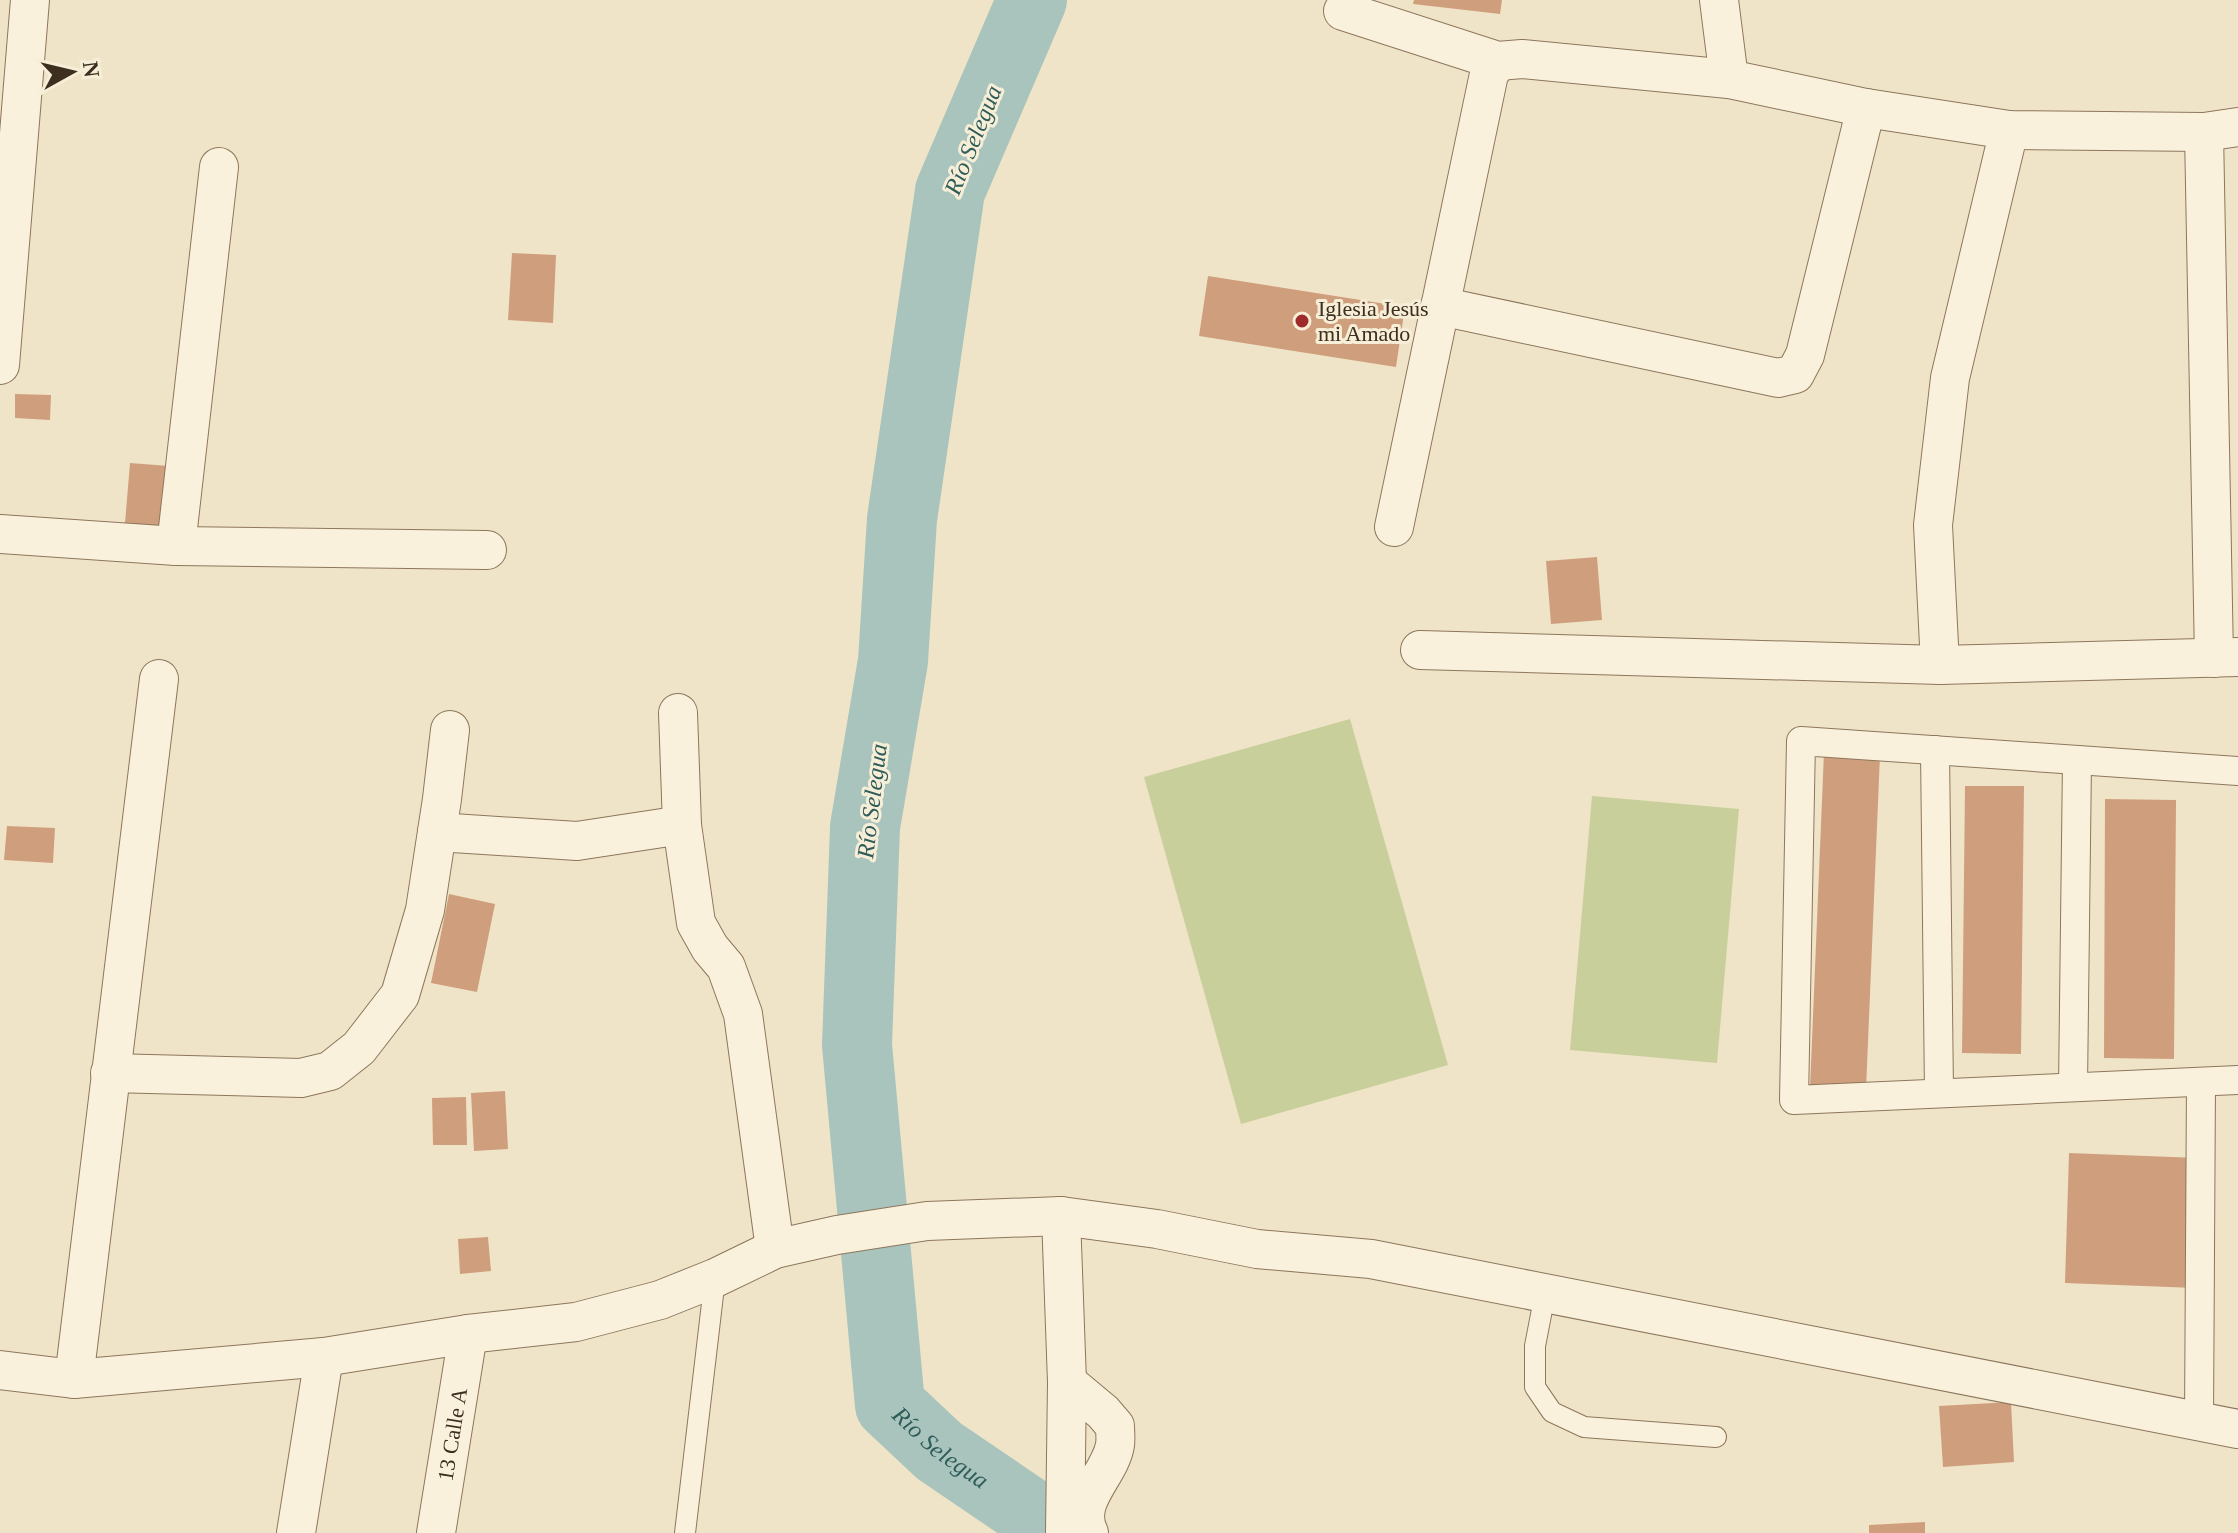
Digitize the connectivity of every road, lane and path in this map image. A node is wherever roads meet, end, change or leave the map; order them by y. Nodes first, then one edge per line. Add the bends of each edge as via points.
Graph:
1 (30, 0) edge
2 (1719, 0) edge
3 (1343, 11) dead end
4 (1498, 61) junction
5 (1729, 79) junction
6 (1866, 108) junction
7 (2221, 129) edge
8 (2009, 130) junction
9 (219, 167) dead end
10 (1440, 306) junction
11 (0, 365) edge
12 (1394, 527) dead end
13 (0, 534) edge
14 (176, 546) junction
15 (487, 550) dead end
16 (1420, 650) dead end
17 (2226, 657) edge
18 (1940, 665) junction
19 (159, 679) dead end
20 (678, 713) dead end
21 (450, 730) dead end
22 (1935, 750) junction
23 (2077, 760) junction
24 (2238, 771) edge
25 (682, 825) junction
26 (437, 832) junction
27 (110, 1073) junction
28 (2238, 1080) edge
29 (2201, 1082) junction
30 (2073, 1087) junction
31 (1939, 1093) junction
32 (1061, 1216) junction
33 (775, 1249) junction
34 (715, 1278) junction
35 (1545, 1294) junction
36 (468, 1334) junction
37 (324, 1357) junction
38 (0, 1370) edge
39 (74, 1379) junction
40 (1067, 1382) junction
41 (2199, 1421) junction
42 (2238, 1429) edge
43 (1716, 1437) dead end
44 (296, 1533) edge
45 (436, 1533) edge
46 (685, 1533) edge
47 (1065, 1533) edge
48 (1089, 1533) edge

1 - 11 street
2 - 5 street
3 - 4 street
4 - 5 street
4 - 10 street via 1489,74
5 - 6 street
6 - 8 street
6 - 10 street via 1805,355 1795,374 1778,378
7 - 8 street
7 - 17 street
8 - 18 street via 1950,378 1933,525
9 - 14 street
10 - 12 street
13 - 14 street
14 - 15 street
16 - 18 street
17 - 18 street
19 - 27 street
20 - 25 street
21 - 26 street
22 - 23 street
22 - 31 street
22 - 31 street via 1801,741 1794,1100
23 - 24 street
23 - 30 street
25 - 26 street via 577,841
25 - 33 street via 696,923 726,967 743,1014
26 - 27 street via 425,910 400,995 359,1048 330,1071 301,1078
27 - 39 street
28 - 29 street
29 - 30 street
29 - 41 street
30 - 31 street
32 - 33 street via 927,1221
32 - 35 street via 1257,1249 1371,1259
32 - 40 street
33 - 34 street
34 - 36 street via 660,1300 576,1322
34 - 46 lane
35 - 41 street
35 - 43 lane via 1535,1346 1535,1387 1552,1412 1584,1427
36 - 37 street
36 - 45 street, 13 Calle A
37 - 39 street
37 - 44 street
38 - 39 street
40 - 47 street
40 - 48 street via 1115,1426 1115,1447 1085,1508
41 - 42 street

